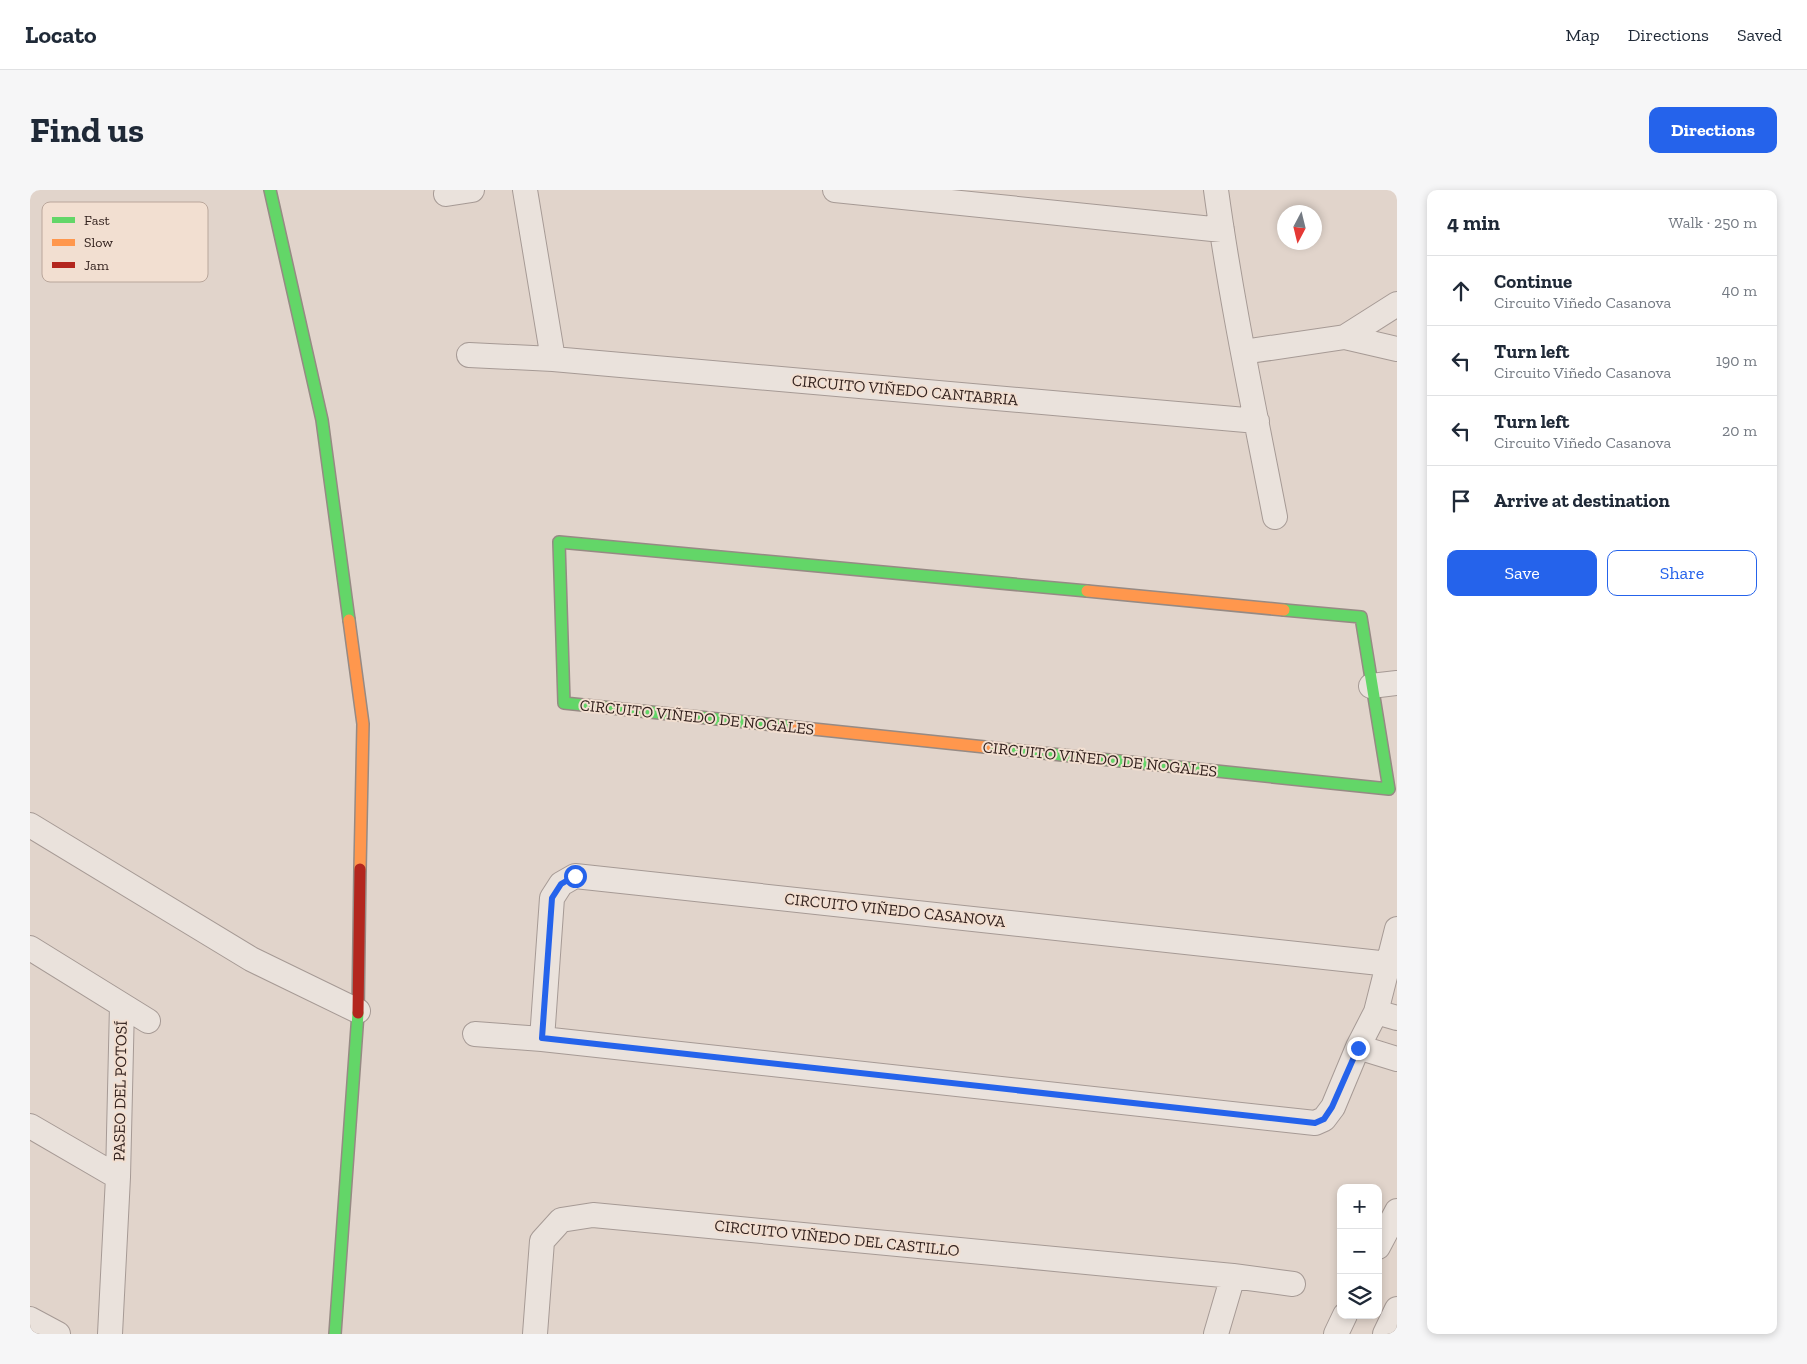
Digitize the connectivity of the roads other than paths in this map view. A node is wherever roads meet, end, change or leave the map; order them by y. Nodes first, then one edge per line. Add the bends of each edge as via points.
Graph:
1 (270, 190) edge
2 (472, 190) edge
3 (525, 190) edge
4 (835, 190) edge
5 (1216, 190) edge
6 (446, 194) dead end
7 (1222, 230) junction
8 (1397, 304) edge
9 (1345, 337) junction
10 (1397, 349) edge
11 (1243, 352) junction
12 (469, 355) dead end
13 (553, 359) junction
14 (1257, 421) junction
15 (1275, 517) dead end
16 (1397, 683) edge
17 (1371, 686) junction
18 (1389, 733) edge
19 (30, 826) edge
20 (1397, 929) edge
21 (30, 948) edge
22 (1389, 964) junction
23 (122, 1005) junction
24 (358, 1011) junction
25 (1387, 1015) edge
26 (148, 1021) dead end
27 (476, 1034) dead end
28 (542, 1038) junction
29 (1358, 1048) junction
30 (1397, 1060) edge
31 (30, 1126) edge
32 (118, 1177) junction
33 (1397, 1210) edge
34 (1382, 1239) edge
35 (1234, 1276) junction
36 (1293, 1284) dead end
37 (1397, 1309) edge
38 (30, 1319) edge
39 (1343, 1319) edge
40 (58, 1334) edge
41 (110, 1334) edge
42 (335, 1334) edge
43 (535, 1334) edge
44 (1216, 1334) edge
45 (1336, 1334) edge
46 (1385, 1334) edge

1 - 24 street via 322,420 363,724
2 - 6 street
3 - 13 street
4 - 7 street
5 - 7 street
7 - 11 street
8 - 9 street
9 - 10 street
9 - 11 street
11 - 14 street
12 - 13 street, CIRCUITO VIÑEDO CANTABRIA
13 - 14 street, CIRCUITO VIÑEDO CANTABRIA
14 - 15 street
16 - 17 street
17 - 18 street, CIRCUITO VIÑEDO DE NOGALES
17 - 18 street, CIRCUITO VIÑEDO DE NOGALES via 1361,617 559,542 564,703 1388,789
19 - 24 street via 251,959
20 - 22 street
21 - 23 street, PASEO DEL POTOSÍ
22 - 25 street
22 - 28 street, CIRCUITO VIÑEDO CASANOVA via 575,876 561,884 552,898
23 - 26 street, PASEO DEL POTOSÍ
23 - 32 street, PASEO DEL POTOSÍ
24 - 42 street
25 - 29 street
27 - 28 street
28 - 29 street via 1315,1123 1324,1119 1332,1107
29 - 30 street
31 - 32 street, PASEO DEL POTOSÍ
32 - 41 street, PASEO DEL POTOSÍ
33 - 34 street
35 - 36 street, CIRCUITO VIÑEDO DEL CASTILLO
35 - 43 street, CIRCUITO VIÑEDO DEL CASTILLO via 593,1214 561,1220 542,1241
35 - 44 street
37 - 46 street
38 - 40 street
39 - 45 street

